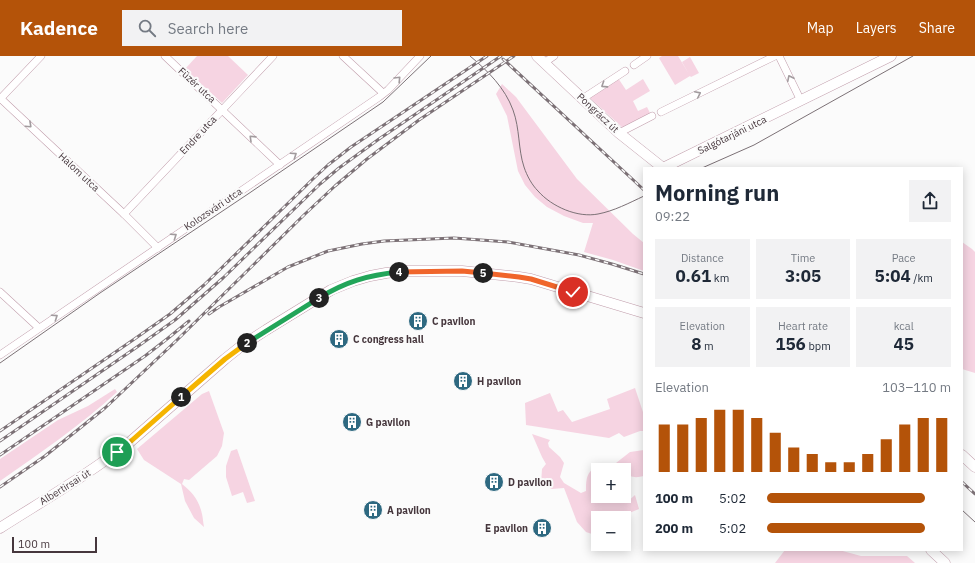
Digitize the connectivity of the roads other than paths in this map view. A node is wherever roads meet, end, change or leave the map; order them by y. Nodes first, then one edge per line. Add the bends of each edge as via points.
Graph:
1 (41, 56) edge
2 (165, 56) edge
3 (273, 56) edge
4 (343, 56) edge
5 (420, 56) edge
6 (554, 56) edge
7 (647, 56) edge
8 (775, 56) edge
9 (779, 56) edge
10 (891, 56) edge
11 (540, 60) edge
12 (634, 65) dead end
13 (625, 71) dead end
14 (383, 93) junction
15 (0, 98) edge
16 (582, 99) junction
17 (801, 101) junction
18 (222, 109) junction
19 (662, 111) dead end
20 (652, 116) dead end
21 (619, 133) junction
22 (280, 165) junction
23 (662, 167) edge
24 (665, 167) edge
25 (124, 214) junction
26 (158, 248) junction
27 (0, 292) edge
28 (643, 313) edge
29 (39, 328) junction
30 (0, 355) edge
31 (963, 456) edge
32 (975, 467) edge
33 (0, 528) edge
34 (932, 551) edge
35 (945, 563) edge

1 - 15 street
2 - 18 street, Füzér utca
3 - 18 street, Endre utca
4 - 14 street
14 -> 5 street, Kolozsvári utca
6 - 11 street
7 - 12 street
19 -> 8 street
17 -> 9 street
10 - 17 street, Salgótarjáni utca
11 - 16 street, Pongrácz út
13 -> 16 street
22 -> 14 street, Kolozsvári utca
15 -> 25 street, Halom utca
16 - 21 street, Pongrácz út
17 - 24 street, Salgótarjáni utca
22 -> 18 street, Füzér utca
18 - 25 street, Endre utca
20 - 21 street
21 - 23 street, Pongrácz út
26 -> 22 street, Kolozsvári utca
25 - 26 street, Halom utca
29 -> 26 street, Kolozsvári utca
27 - 29 street
28 - 33 street, Albertirsai út via 531,279 508,275 462,271 403,271 353,281 331,290 240,347 121,449
29 - 30 street, Kolozsvári utca
31 - 32 street
34 - 35 street

